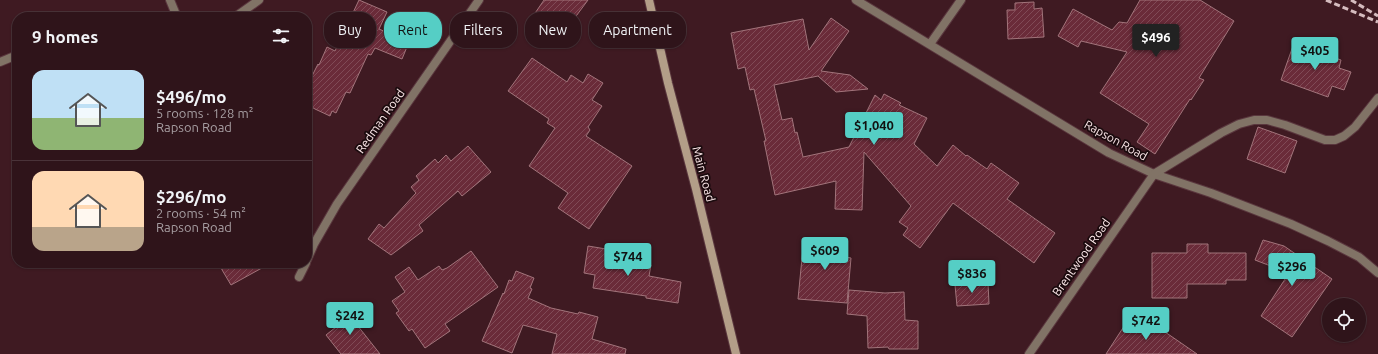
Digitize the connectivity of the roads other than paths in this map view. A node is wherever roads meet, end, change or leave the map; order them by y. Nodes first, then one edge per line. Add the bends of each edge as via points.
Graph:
1 (170, 0) edge
2 (259, 0) edge
3 (479, 0) edge
4 (649, 0) edge
5 (856, 0) edge
6 (961, 0) edge
7 (175, 12) edge
8 (242, 12) edge
9 (930, 44) junction
10 (12, 57) edge
11 (0, 62) edge
12 (1378, 98) edge
13 (1154, 174) junction
14 (312, 249) edge
15 (304, 268) edge
16 (1378, 273) edge
17 (299, 277) dead end
18 (736, 354) edge
19 (1029, 354) edge

1 - 7 street
2 - 8 street
3 - 14 street, Redman Road via 337,204
4 - 18 main road, Main Road
5 - 9 street, Rapson Road
6 - 9 street
9 - 13 street, Rapson Road via 1109,153
10 - 11 street
12 - 13 street via 1355,127 1335,140 1325,140 1268,120 1254,120 1221,133
13 - 16 street, Rapson Road via 1290,224 1359,257
13 - 19 street, Brentwood Road
15 - 17 street

